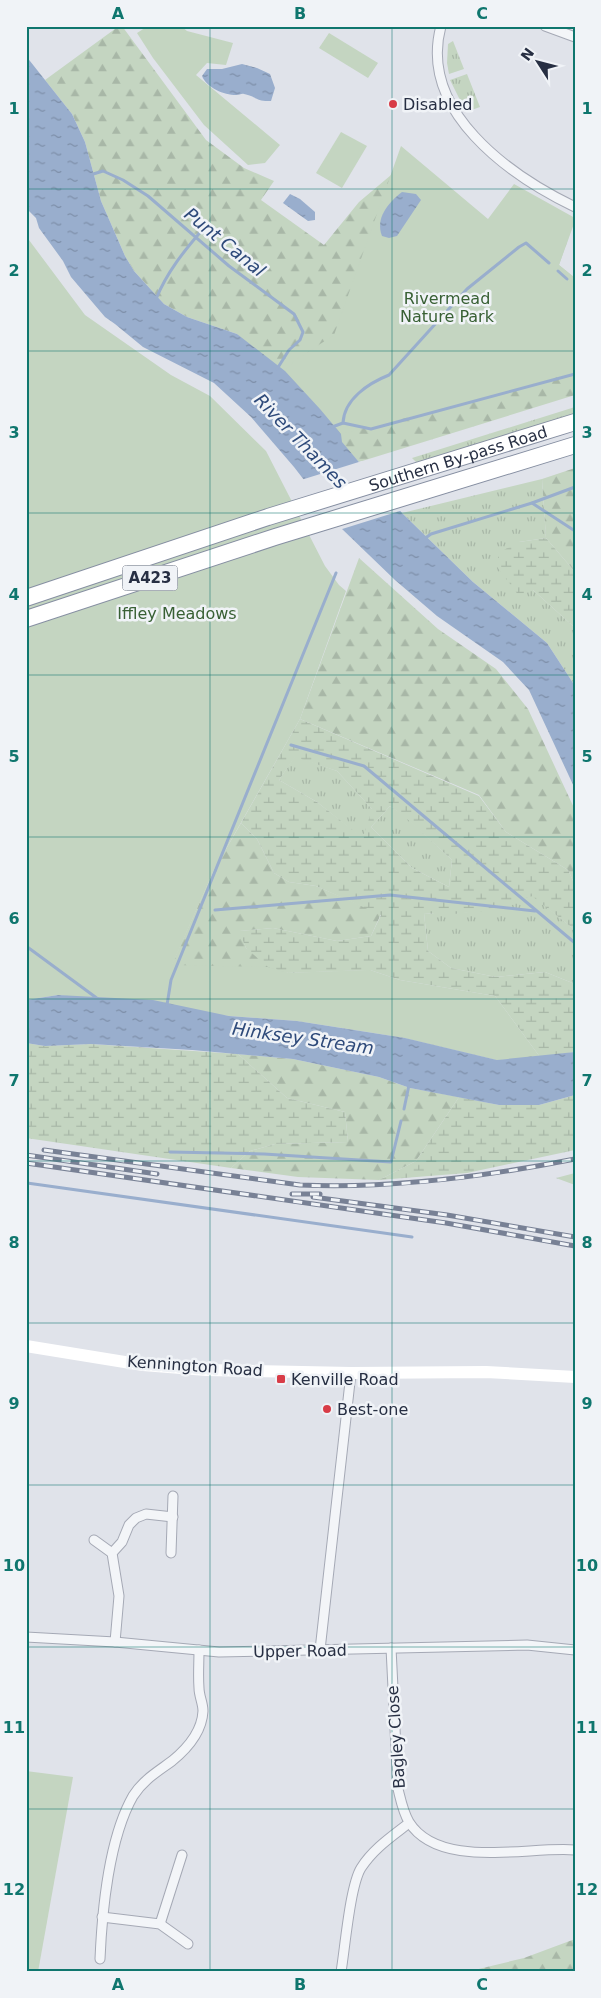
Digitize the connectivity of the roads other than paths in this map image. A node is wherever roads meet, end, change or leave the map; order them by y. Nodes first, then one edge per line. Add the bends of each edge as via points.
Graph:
1 (441, 26) edge
2 (545, 26) edge
3 (575, 37) edge
4 (575, 207) edge
5 (575, 422) edge
6 (575, 445) edge
7 (26, 598) edge
8 (26, 619) edge
9 (26, 1346) edge
10 (351, 1373) junction
11 (575, 1378) edge
12 (173, 1496) dead end
13 (172, 1517) junction
14 (94, 1540) dead end
15 (112, 1553) junction
16 (171, 1553) dead end
17 (26, 1637) edge
18 (115, 1642) junction
19 (391, 1648) junction
20 (199, 1650) junction
21 (320, 1650) junction
22 (575, 1650) edge
23 (410, 1823) junction
24 (575, 1850) edge
25 (182, 1855) dead end
26 (102, 1916) junction
27 (160, 1924) junction
28 (188, 1944) dead end
29 (100, 1959) dead end
30 (341, 1972) edge

1 - 4 street via 437,66 446,97 457,116 512,170
2 - 3 street
5 - 7 highway, Southern By-pass Road / A423 via 268,517
6 - 8 highway, Southern By-pass Road / A423 via 275,537
9 - 10 street, Kennington Road via 142,1364 206,1370
10 - 11 street, Kennington Road via 486,1372
10 - 21 street
12 - 13 street
13 - 15 street via 146,1514 136,1518
13 - 16 street
14 - 15 street
15 - 18 street via 119,1596
17 - 18 street, Upper Road
18 - 20 street, Upper Road
19 - 21 street, Upper Road
19 - 22 street, Upper Road via 527,1645
19 - 23 street, Bagley Close via 398,1789
20 - 21 street, Upper Road
20 - 26 street via 199,1690 203,1710 198,1732 187,1748 150,1776 133,1797 116,1842
23 - 24 street, Bagley Close via 437,1844 461,1851 487,1854 554,1848
23 - 30 street via 381,1844 359,1870
25 - 27 street
26 - 27 street
26 - 29 street
27 - 28 street

